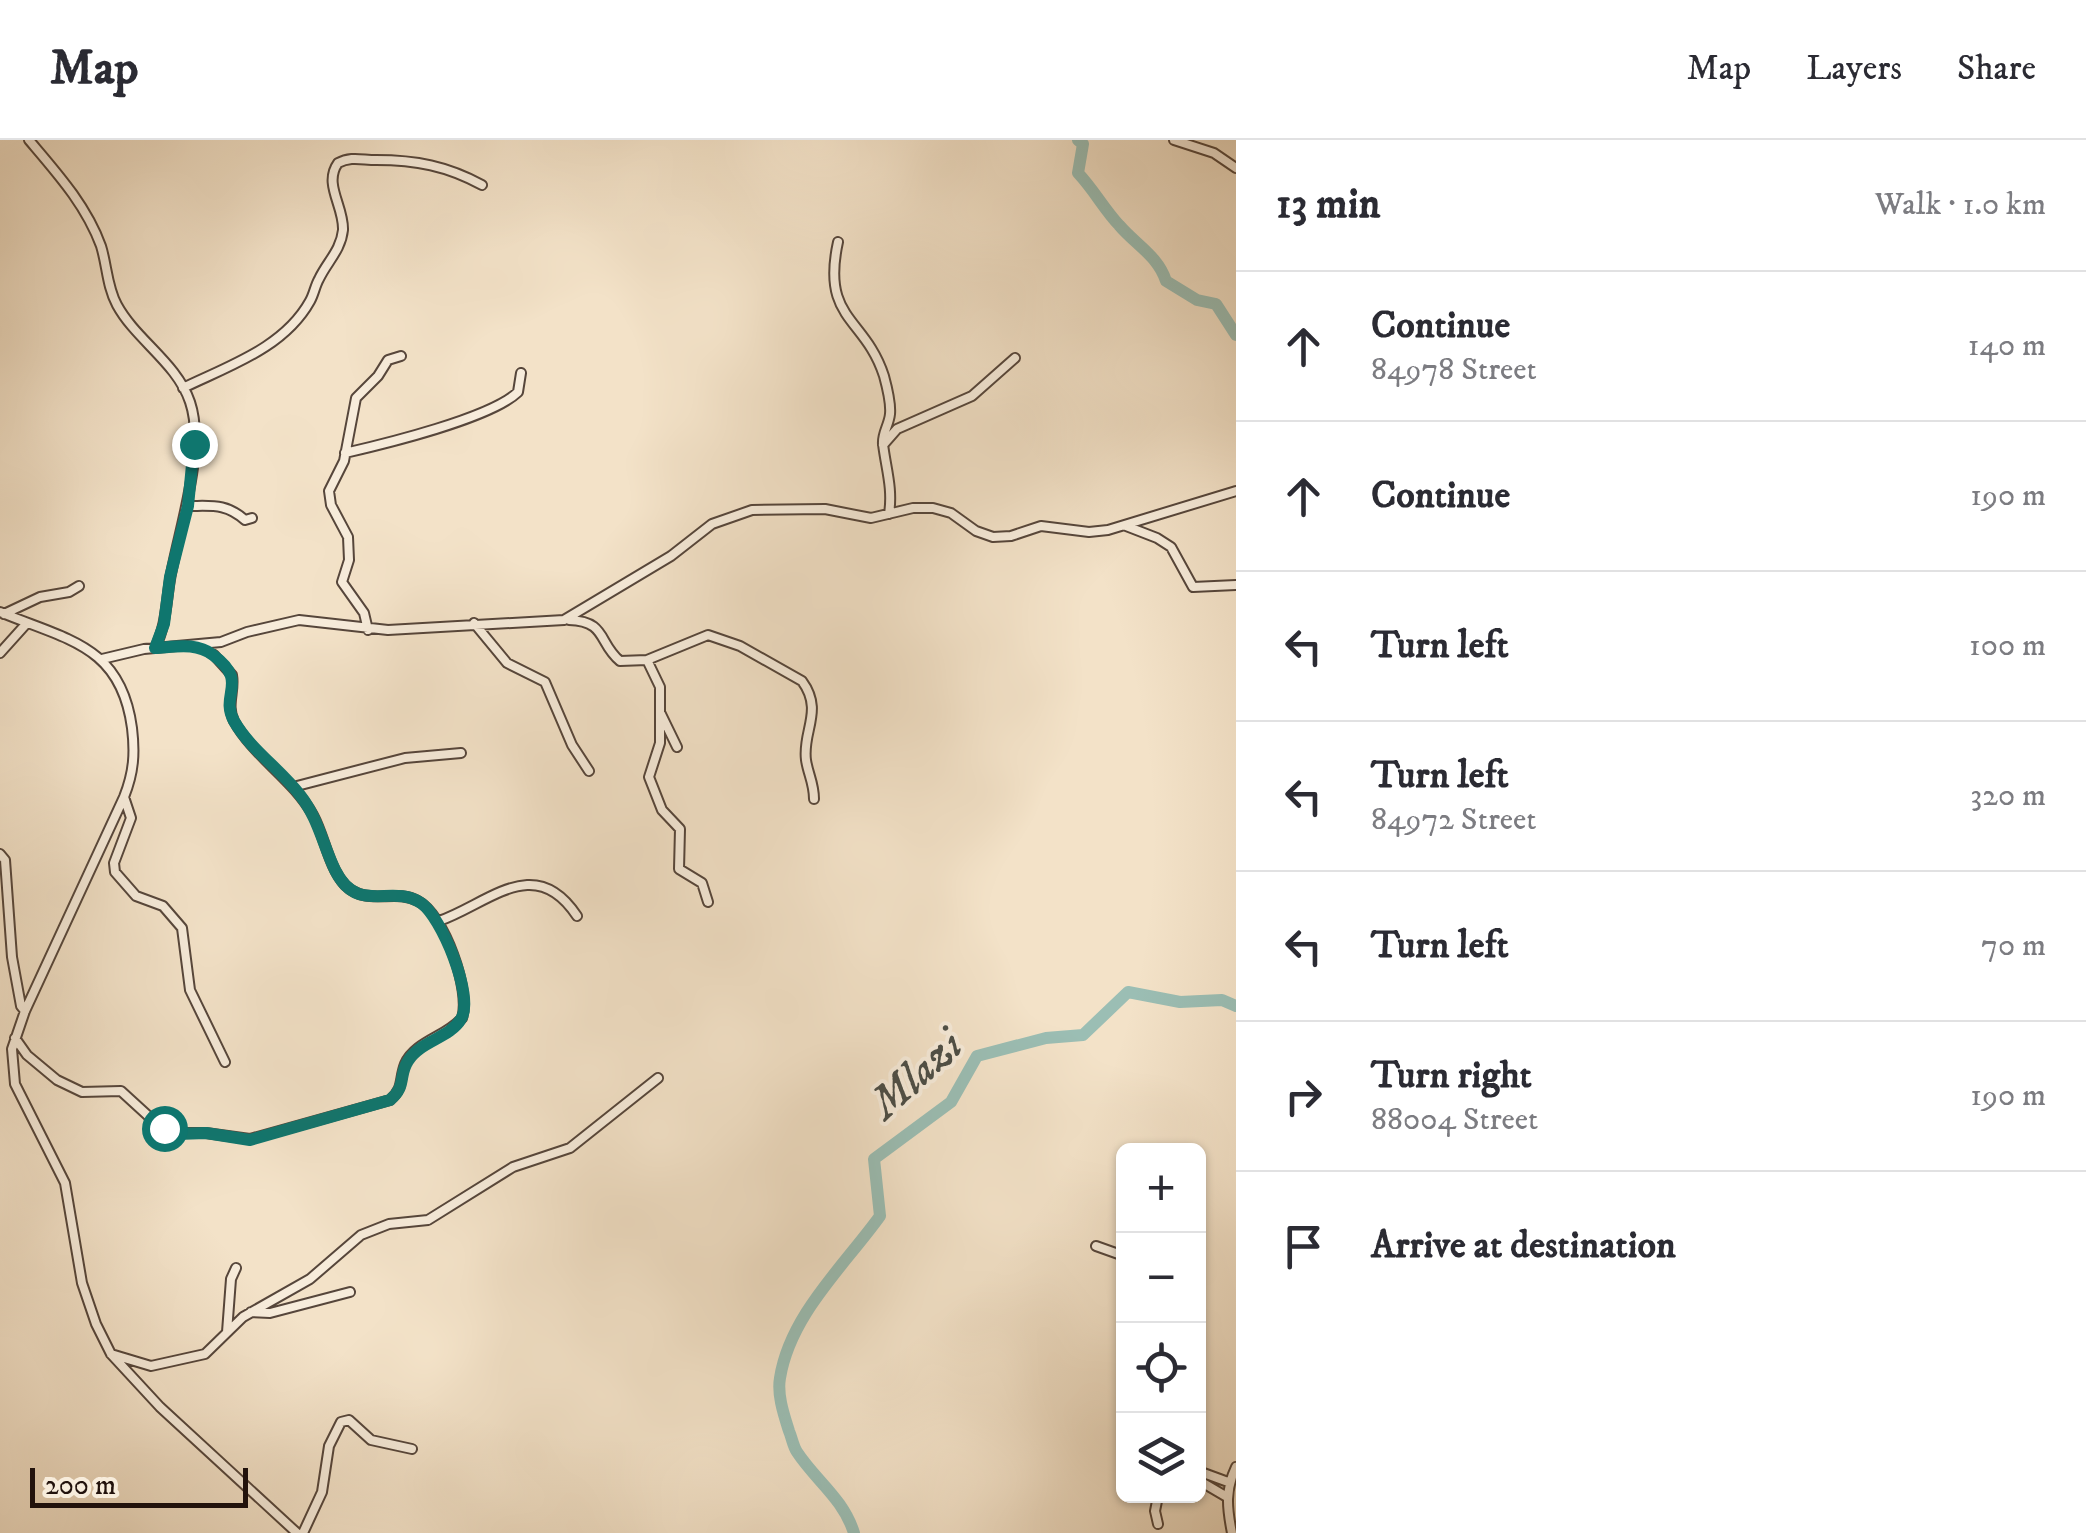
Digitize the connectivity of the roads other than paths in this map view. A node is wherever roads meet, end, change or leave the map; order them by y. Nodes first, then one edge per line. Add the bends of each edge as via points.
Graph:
1 (28, 140) edge
2 (1174, 140) edge
3 (1236, 168) edge
4 (482, 185) dead end
5 (838, 242) dead end
6 (401, 356) dead end
7 (1015, 358) dead end
8 (521, 373) dead end
9 (183, 388) junction
10 (883, 445) junction
11 (344, 452) junction
12 (1236, 490) edge
13 (188, 506) junction
14 (889, 514) junction
15 (252, 518) dead end
16 (1126, 526) junction
17 (1236, 585) edge
18 (79, 586) dead end
19 (2, 613) edge
20 (564, 620) junction
21 (26, 623) junction
22 (474, 623) junction
23 (368, 630) junction
24 (200, 646) junction
25 (155, 648) junction
26 (0, 651) edge
27 (102, 659) junction
28 (647, 660) junction
29 (660, 712) junction
30 (677, 746) dead end
31 (461, 753) dead end
32 (590, 772) dead end
33 (293, 787) junction
34 (124, 797) junction
35 (814, 800) dead end
36 (0, 854) edge
37 (708, 902) dead end
38 (577, 916) dead end
39 (439, 921) junction
40 (24, 1011) junction
41 (15, 1038) junction
42 (226, 1062) dead end
43 (658, 1078) dead end
44 (1096, 1246) dead end
45 (1116, 1253) edge
46 (236, 1268) dead end
47 (350, 1292) dead end
48 (251, 1312) junction
49 (227, 1332) junction
50 (110, 1354) junction
51 (412, 1449) dead end
52 (1236, 1466) edge
53 (1206, 1475) edge
54 (1228, 1482) junction
55 (1206, 1485) edge
56 (1227, 1498) junction
57 (1156, 1503) edge
58 (1158, 1524) dead end
59 (300, 1533) edge
60 (1232, 1533) edge

1 - 9 street via 87,217 119,309
2 - 3 street
4 - 9 street via 409,159 338,163 331,179 343,232 304,310 276,339
5 - 10 street via 836,294 884,378 890,413
6 - 11 street via 388,360 358,393
7 - 10 street via 972,396 897,430
8 - 11 street via 518,392 493,410
9 - 13 street via 194,422
10 - 14 street
11 - 23 street via 329,499 348,537 342,582
12 - 16 street
13 - 15 street via 229,507
13 - 25 street
14 - 16 street via 933,508 993,537 1041,526 1098,532
14 - 20 street via 735,514
16 - 17 street via 1171,548 1193,586
18 - 19 street
19 - 21 street
20 - 22 street
20 - 28 street via 592,624 620,662
21 - 26 street
21 - 27 street
22 - 23 street
22 - 32 street via 500,658 548,687
23 - 24 street via 309,620
24 - 25 street
24 - 33 street via 232,676 235,723
25 - 27 street
27 - 34 street via 119,679 130,716 135,752
28 - 29 street via 660,687
28 - 35 street via 708,635 802,681 813,712 806,758
29 - 30 street
29 - 37 street via 650,783 680,830 679,870 702,883
31 - 33 street via 406,758
33 - 39 street via 347,886 368,897 420,901
34 - 40 street
34 - 42 street via 131,818 115,872 136,896 164,906 182,928 190,990
36 - 40 street
38 - 39 street via 558,894 518,884
39 - 41 street via 465,996 462,1018 412,1056 400,1092 250,1140 177,1134 121,1092 82,1092 58,1080
40 - 41 street
41 - 50 street via 15,1084 64,1184 82,1282
43 - 48 street via 570,1148 493,1178 428,1220 389,1224 360,1236 310,1279
44 - 45 street
46 - 49 street
47 - 48 street
48 - 49 street
49 - 50 street via 205,1354 161,1365
50 - 59 street
51 - 59 street via 371,1440 341,1422 329,1446 322,1492
52 - 54 street
53 - 54 street
54 - 56 street
55 - 56 street
56 - 60 street
57 - 58 street

